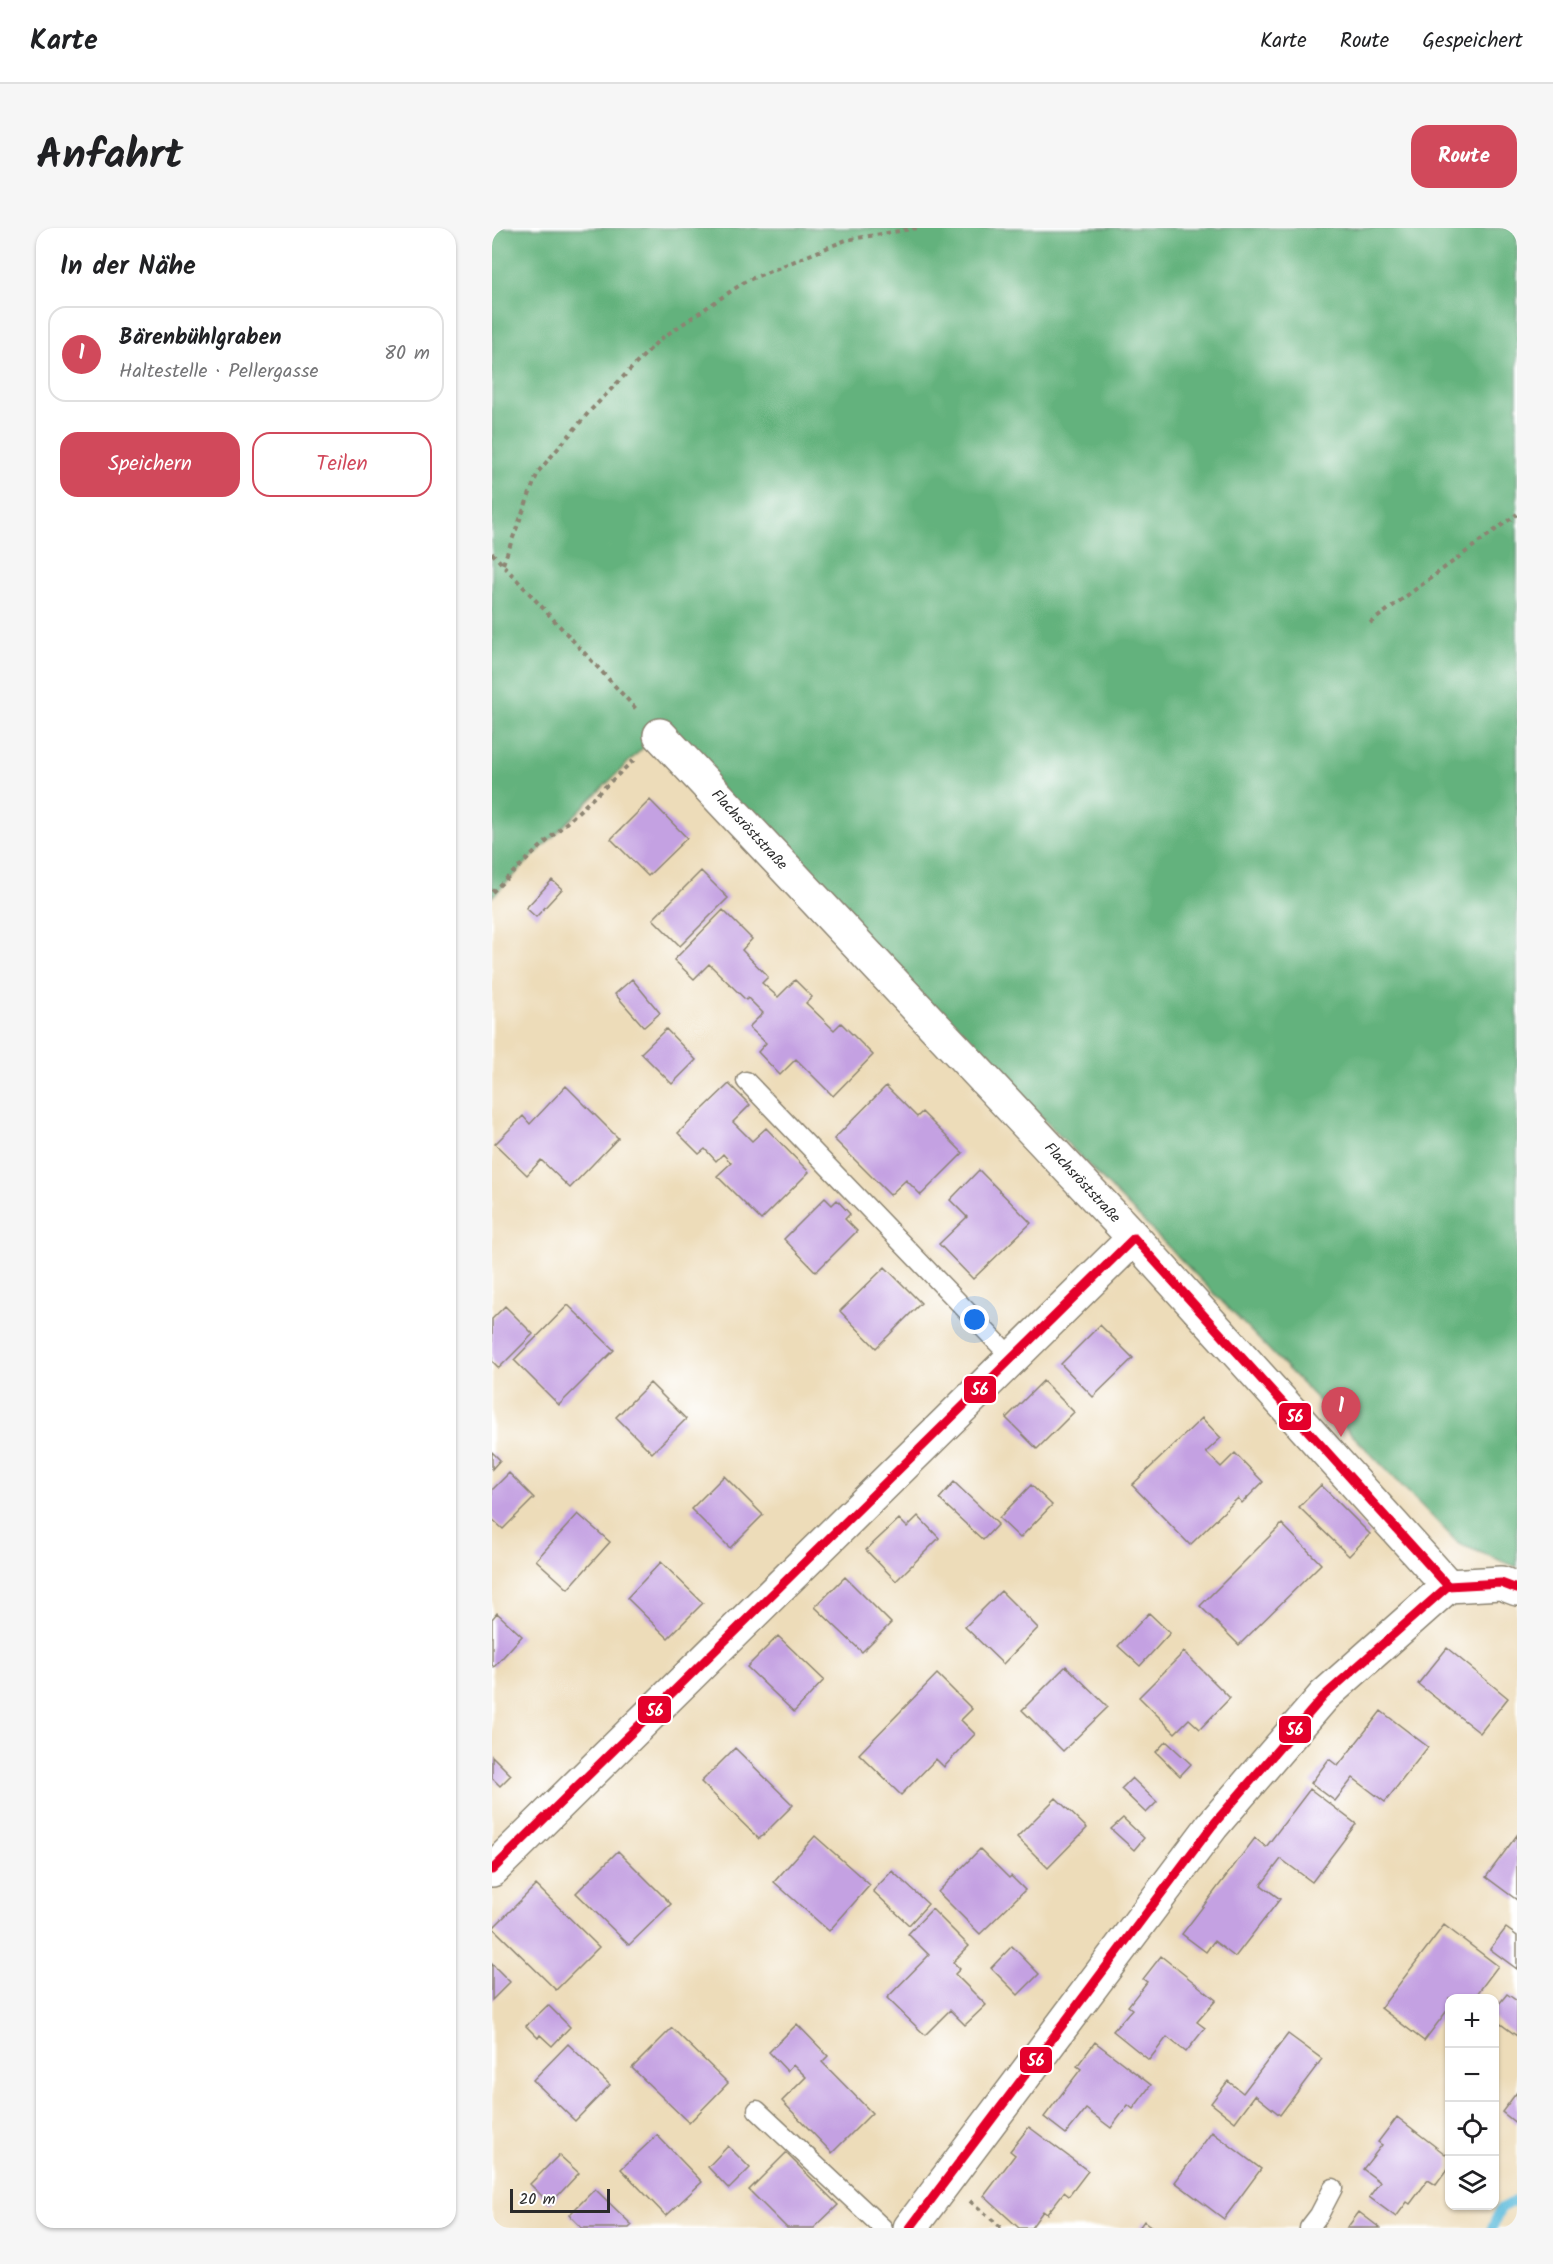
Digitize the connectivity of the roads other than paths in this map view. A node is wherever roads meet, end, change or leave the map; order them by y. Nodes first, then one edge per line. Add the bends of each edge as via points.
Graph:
1 (660, 735) road end
2 (746, 1081) dead end
3 (1134, 1238) junction
4 (1012, 1358) junction
5 (1448, 1586) junction
6 (1517, 1589) edge
7 (492, 1870) edge
8 (757, 2110) dead end
9 (1333, 2188) dead end
10 (884, 2228) edge
11 (910, 2228) edge
12 (1310, 2228) edge

1 - 3 street, Flachsröststraße
2 - 4 lane
3 - 4 street
3 - 5 street, Flachsröststraße
4 - 7 street
5 - 6 street via 1501,1583
5 - 11 street via 1324,1696 1212,1826
8 - 10 lane
9 - 12 lane

